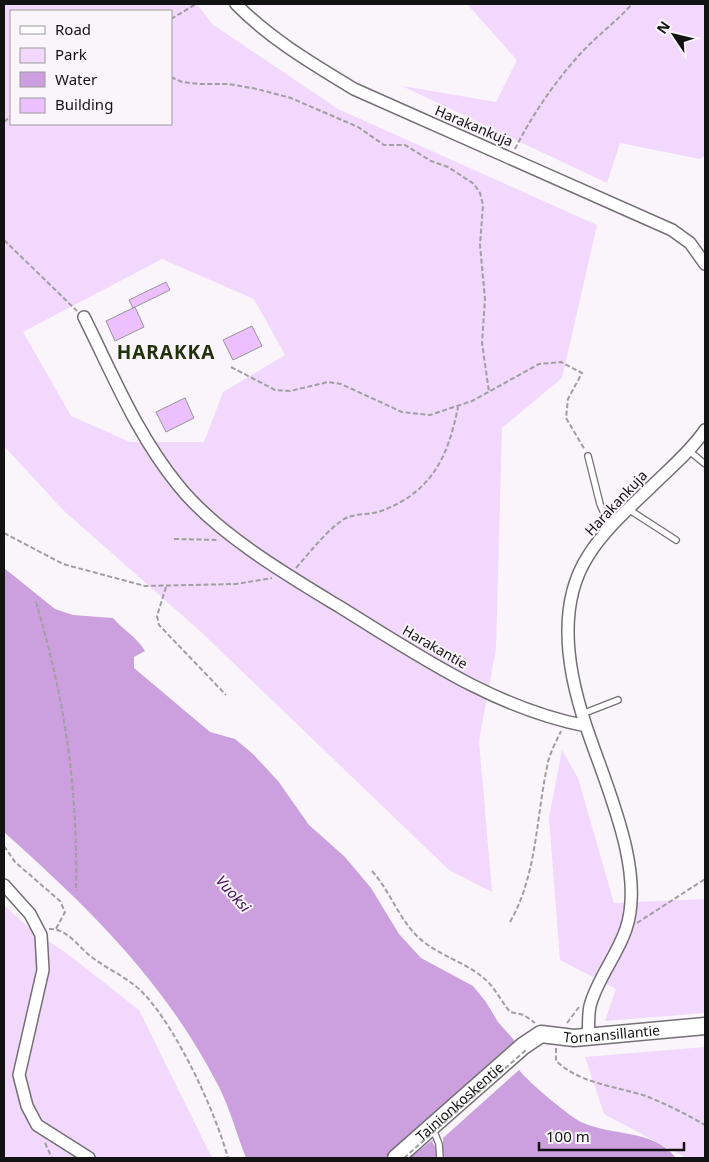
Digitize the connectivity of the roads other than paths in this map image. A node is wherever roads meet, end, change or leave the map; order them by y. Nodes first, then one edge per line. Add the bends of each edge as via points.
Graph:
1 (236, 4) edge
2 (705, 264) edge
3 (84, 317) road end
4 (705, 430) edge
5 (688, 450) junction
6 (588, 456) road end
7 (705, 464) edge
8 (628, 509) junction
9 (610, 527) junction
10 (676, 540) dead end
11 (618, 700) dead end
12 (582, 714) junction
13 (586, 726) junction
14 (4, 885) edge
15 (705, 1026) edge
16 (588, 1036) junction
17 (525, 1048) joint
18 (432, 1126) junction
19 (89, 1158) edge
20 (396, 1158) edge
21 (440, 1158) edge

1 - 2 street, Harakankuja via 310,63 354,89 672,230 690,243
3 - 13 street, Harakantie via 145,440 178,486 204,512 289,575 438,668 538,715
4 - 5 street, Harakankuja
5 - 7 lane
5 - 8 street, Harakankuja
6 - 9 lane via 600,504
8 - 9 street, Harakankuja
8 - 10 lane
9 - 12 street, Harakankuja via 588,556 576,581 570,606 569,660
11 - 12 lane
12 - 13 street, Harakankuja
13 - 16 street via 627,850 632,877 632,903 626,929 590,1006
14 - 19 street via 30,914 41,935 43,970 19,1075 26,1106 37,1125
15 - 16 street, Tornansillantie
16 - 17 street, Tornansillantie via 560,1040 541,1034
17 - 18 street, Tainionkoskentie
18 - 20 street, Tainionkoskentie
18 - 21 lane

